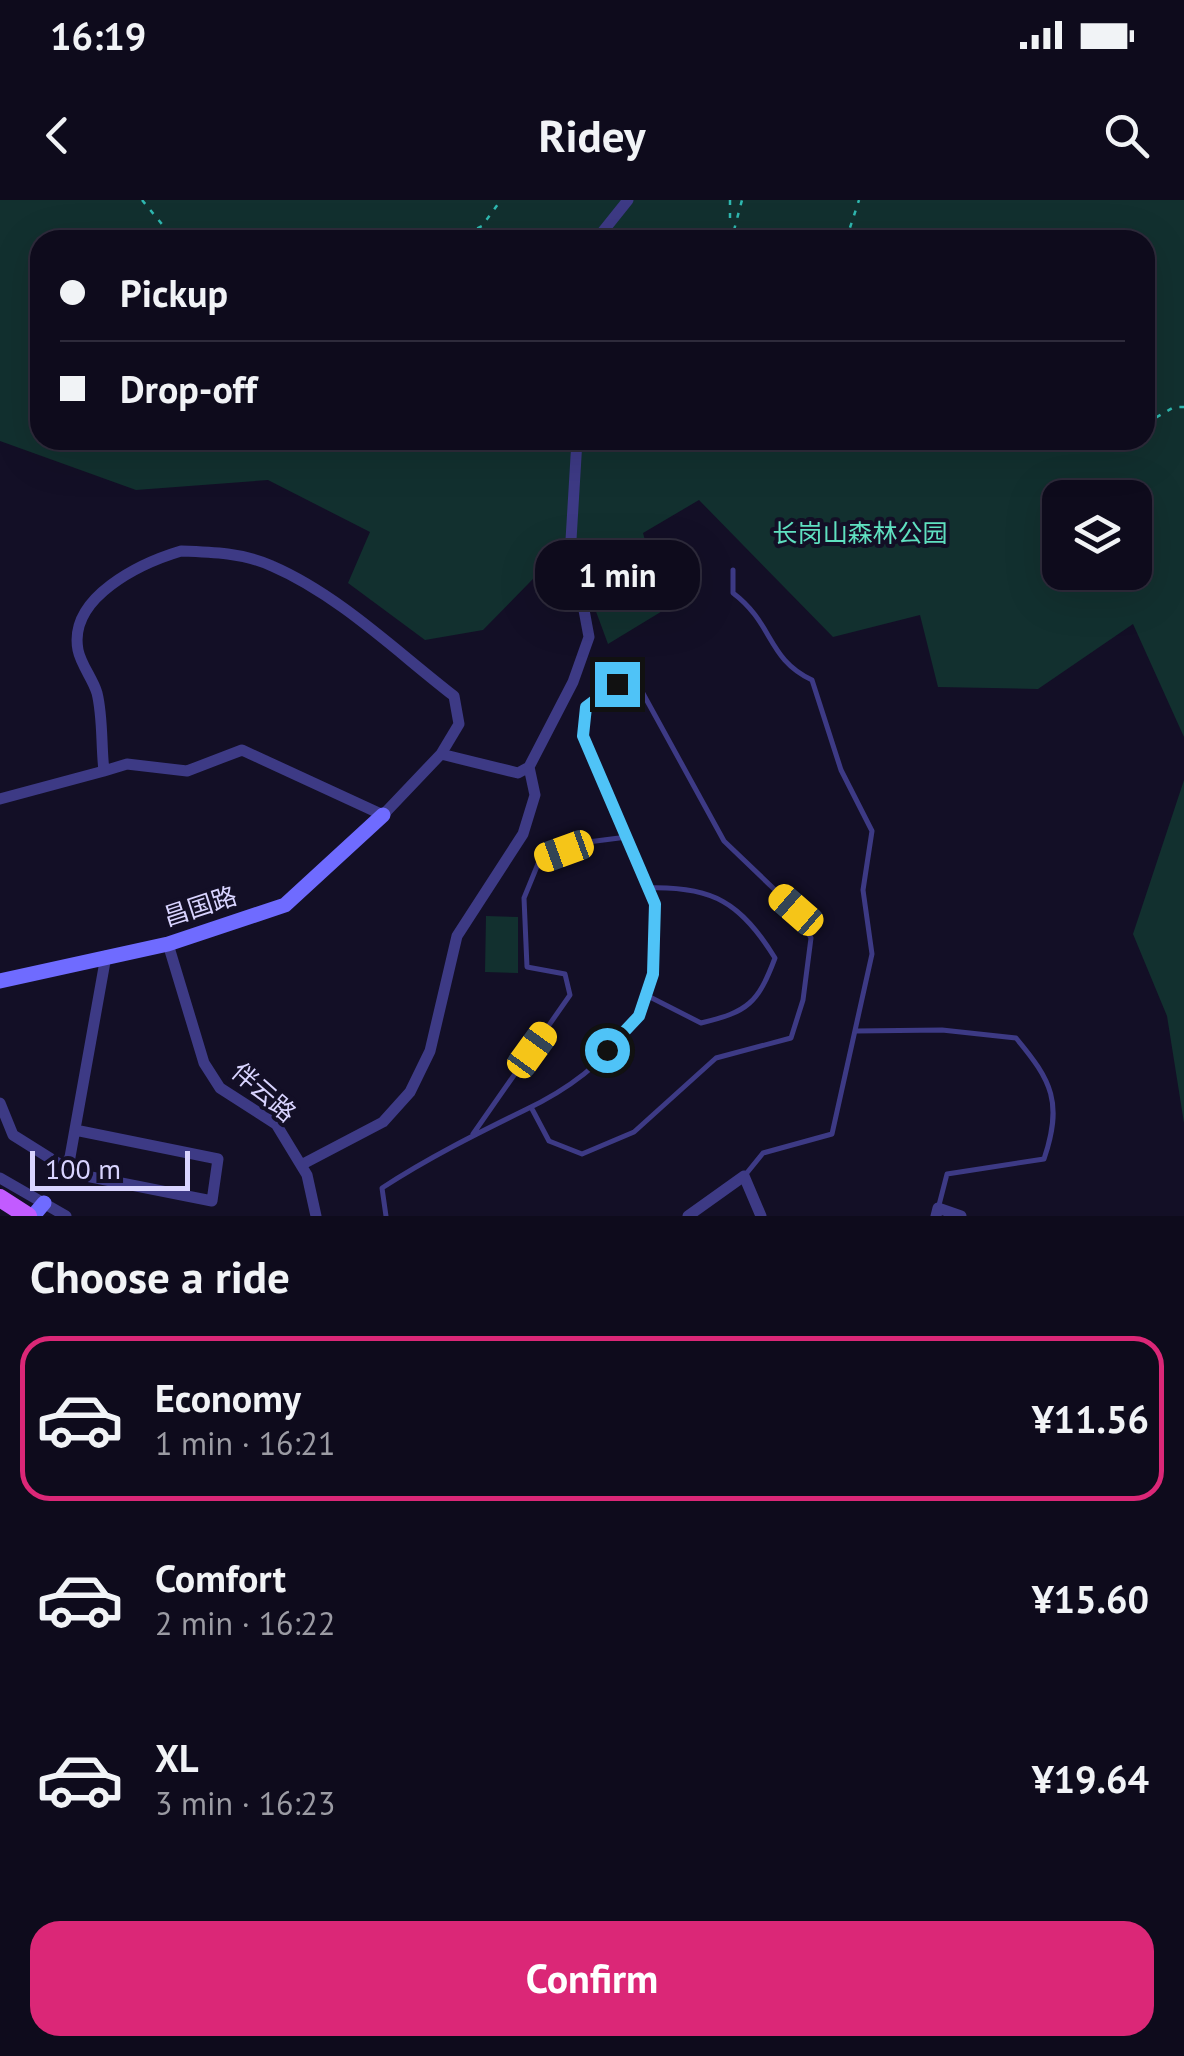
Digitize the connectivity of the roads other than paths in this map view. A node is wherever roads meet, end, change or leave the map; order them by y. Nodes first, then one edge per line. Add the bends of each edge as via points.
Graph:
1 (628, 200) edge
2 (604, 230) edge
3 (576, 450) edge
4 (733, 570) dead end
5 (442, 754) junction
6 (529, 767) junction
7 (104, 771) junction
8 (2, 798) edge
9 (383, 815) junction
10 (627, 837) junction
11 (648, 888) junction
12 (168, 944) junction
13 (106, 956) junction
14 (0, 981) edge
15 (646, 996) junction
16 (856, 1030) junction
17 (0, 1103) edge
18 (531, 1107) junction
19 (75, 1130) junction
20 (471, 1136) junction
21 (301, 1165) junction
22 (64, 1167) junction
23 (744, 1176) junction
24 (0, 1178) edge
25 (0, 1198) edge
26 (29, 1210) edge
27 (937, 1212) edge
28 (66, 1216) edge
29 (316, 1216) edge
30 (386, 1216) edge
31 (688, 1216) edge
32 (760, 1216) edge
33 (961, 1216) edge

1 - 2 street
3 - 6 street via 571,540 589,637
4 - 16 lane via 733,593 757,611 786,668 812,680 842,770 872,831 863,890 872,954
5 - 6 street via 518,774
5 - 7 street via 459,724 454,696 339,606 272,565 222,552 182,551 112,584 80,626 78,650 97,694
5 - 9 street
6 - 21 street via 534,795 523,834 457,936 430,1051 410,1092 383,1122
7 - 8 street
7 - 9 street via 127,764 187,771 242,750
9 - 12 main road, 昌国路 via 285,905
10 - 11 lane
10 - 18 lane via 583,736 586,707 617,684 640,688 724,841 796,910 810,938 791,1038 716,1058 634,1132 582,1154 549,1141
10 - 20 lane via 588,842 540,860 524,898 527,967 565,974 570,996
11 - 15 lane via 655,904
11 - 15 lane via 685,887 724,899 756,927 775,958 762,992 738,1014 700,1023
12 - 13 main road, 昌国路
12 - 21 street, 伴云路 via 204,1063 220,1088 276,1124
13 - 14 main road, 昌国路
13 - 19 street
15 - 18 lane via 639,1016 568,1089
16 - 23 lane via 832,1134 763,1153
16 - 27 lane via 1016,1038 1047,1075 1056,1123 1044,1158 947,1174
17 - 22 street via 13,1135
18 - 20 lane
19 - 22 street
19 - 22 street via 218,1160 212,1202
20 - 30 lane via 382,1188
21 - 29 street, 伴云路
23 - 31 street
23 - 32 street
24 - 26 street
25 - 26 main road
26 - 28 street
27 - 33 street

